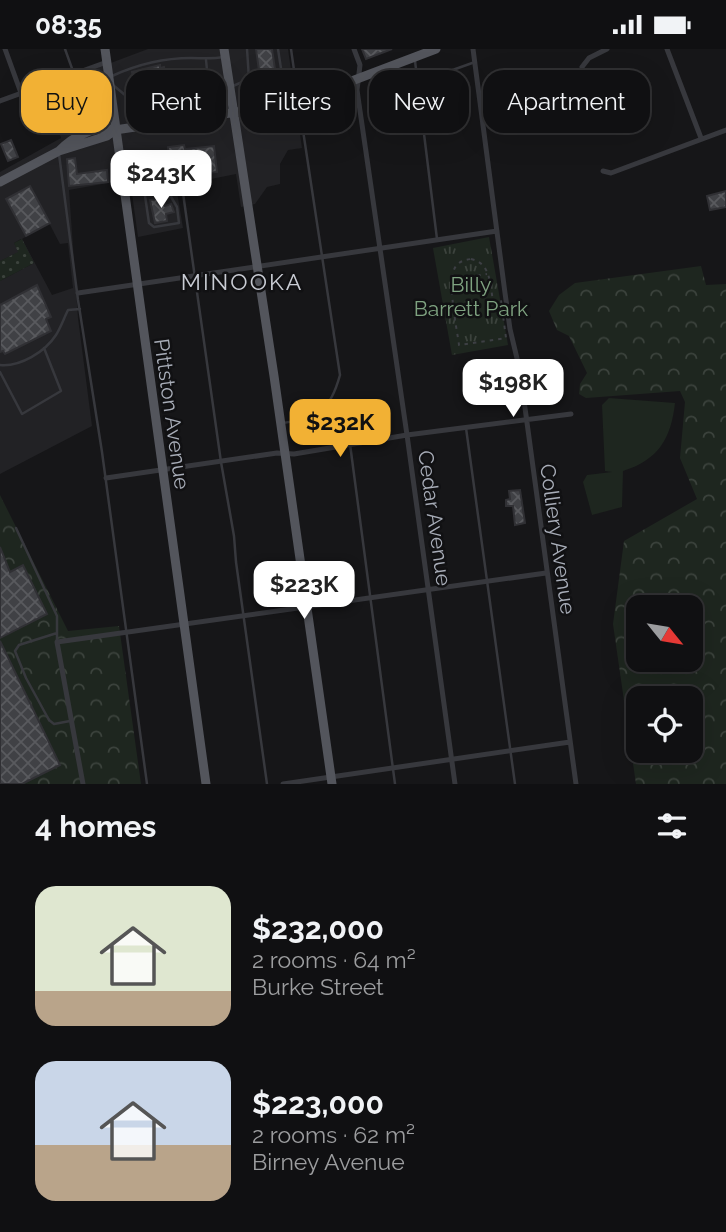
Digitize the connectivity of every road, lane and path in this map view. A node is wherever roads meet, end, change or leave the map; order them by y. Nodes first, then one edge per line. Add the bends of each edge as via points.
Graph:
1 (5, 49) edge
2 (65, 49) edge
3 (105, 49) edge
4 (247, 49) edge
5 (278, 49) edge
6 (291, 49) edge
7 (354, 49) edge
8 (436, 49) edge
9 (473, 49) edge
10 (607, 49) edge
11 (667, 49) edge
12 (225, 53) edge
13 (415, 57) junction
14 (205, 60) junction
15 (107, 62) junction
16 (475, 62) junction
17 (582, 67) dead end
18 (73, 70) edge
19 (87, 70) edge
20 (108, 70) edge
21 (206, 70) edge
22 (248, 70) edge
23 (281, 70) edge
24 (294, 70) edge
25 (417, 70) edge
26 (452, 70) edge
27 (112, 78) edge
28 (358, 81) junction
29 (355, 82) edge
30 (112, 83) edge
31 (240, 83) edge
32 (230, 87) junction
33 (226, 88) edge
34 (21, 93) joint
35 (126, 95) edge
36 (0, 101) edge
37 (112, 105) edge
38 (240, 112) edge
39 (234, 113) junction
40 (112, 129) edge
41 (115, 130) junction
42 (726, 130) edge
43 (88, 133) edge
44 (89, 133) edge
45 (303, 133) edge
46 (424, 133) edge
47 (701, 138) junction
48 (84, 143) junction
49 (59, 151) junction
50 (603, 171) dead end
51 (0, 182) edge
52 (169, 184) dead end
53 (144, 189) dead end
54 (183, 193) dead end
55 (498, 231) junction
56 (437, 239) junction
57 (380, 247) junction
58 (321, 258) junction
59 (257, 266) junction
60 (488, 274) junction
61 (194, 275) junction
62 (452, 280) junction
63 (136, 284) junction
64 (78, 293) junction
65 (80, 309) junction
66 (44, 348) junction
67 (0, 365) edge
68 (0, 372) edge
69 (571, 414) dead end
70 (527, 421) junction
71 (281, 424) junction
72 (466, 428) junction
73 (407, 435) junction
74 (350, 444) junction
75 (285, 454) junction
76 (221, 462) junction
77 (163, 470) junction
78 (106, 478) junction
79 (16, 528) dead end
80 (546, 573) junction
81 (487, 583) junction
82 (429, 590) junction
83 (370, 599) junction
84 (307, 607) junction
85 (243, 616) junction
86 (184, 625) junction
87 (57, 633) junction
88 (127, 633) junction
89 (57, 642) junction
90 (70, 721) junction
91 (570, 742) junction
92 (511, 750) junction
93 (451, 759) junction
94 (393, 769) junction
95 (331, 781) edge
96 (83, 784) edge
97 (147, 784) edge
98 (206, 784) edge
99 (267, 784) edge
100 (283, 784) edge
101 (395, 784) edge
102 (455, 784) edge
103 (516, 784) edge
104 (576, 784) edge

1 - 34 street
2 - 18 lane
3 - 15 main road, Pittston Avenue
4 - 22 lane
5 - 23 lane
6 - 24 lane
7 - 28 street, Cedar Avenue via 360,65
8 - 13 main road
9 - 16 street, Colliery Avenue
10 - 17 street
11 - 47 street
12 - 14 lane
12 - 32 main road
13 - 25 lane
13 - 28 main road
14 - 21 lane
14 - 27 lane via 134,65
15 - 19 street
15 - 20 main road, Pittston Avenue
16 - 26 lane
16 - 55 street, Colliery Avenue
28 - 29 main road
28 - 57 street, Cedar Avenue
30 - 35 lane
31 - 32 lane
32 - 33 lane
32 - 39 main road
34 - 36 street
37 - 41 main road, Pittston Avenue
38 - 39 main road
39 - 41 main road
39 - 59 main road
40 - 41 main road
41 - 48 main road
41 - 63 main road, Pittston Avenue
42 - 47 street
43 - 49 main road
44 - 48 lane
45 - 58 lane
46 - 56 lane
47 - 50 street via 611,173
48 - 49 main road
49 - 51 main road
49 - 64 lane
52 - 53 lane via 179,223 154,227 149,223
54 - 61 lane
55 - 56 street
55 - 70 street, Colliery Avenue
56 - 57 street
57 - 58 street
57 - 73 street, Cedar Avenue
58 - 59 street
58 - 71 lane via 340,366 337,388 321,412 310,419
59 - 61 street
59 - 71 main road
60 - 62 path
60 - 62 path via 478,260 464,260
60 - 62 path via 493,301 501,300 506,338 459,345
61 - 63 street
61 - 76 lane
63 - 64 street
63 - 77 main road, Pittston Avenue
64 - 65 lane
65 - 66 lane via 68,310 56,337
65 - 78 lane
66 - 67 lane via 12,366
66 - 68 lane via 61,390 22,414
69 - 70 street
70 - 72 street
70 - 80 street, Colliery Avenue
71 - 75 main road
72 - 73 street
72 - 81 lane
73 - 74 street
73 - 82 street, Cedar Avenue
74 - 75 street
74 - 83 lane
75 - 76 street
75 - 84 main road
76 - 77 street
76 - 85 lane
77 - 78 street
77 - 86 main road, Pittston Avenue
78 - 88 lane
79 - 87 lane via 57,616
80 - 81 street
80 - 91 street, Colliery Avenue
81 - 82 street
81 - 92 lane
82 - 83 street
82 - 93 street, Cedar Avenue
83 - 84 street
83 - 94 lane
84 - 85 street
84 - 95 main road
85 - 86 street
85 - 99 lane
86 - 88 street
86 - 98 main road, Pittston Avenue
87 - 89 lane
87 - 90 lane via 19,645 15,651 49,720 54,724
88 - 89 street
88 - 97 lane
89 - 90 street
90 - 96 street
91 - 92 street
91 - 104 street, Colliery Avenue
92 - 93 street
92 - 103 lane
93 - 94 street
93 - 102 street, Cedar Avenue
94 - 95 street
94 - 101 lane
95 - 100 street

